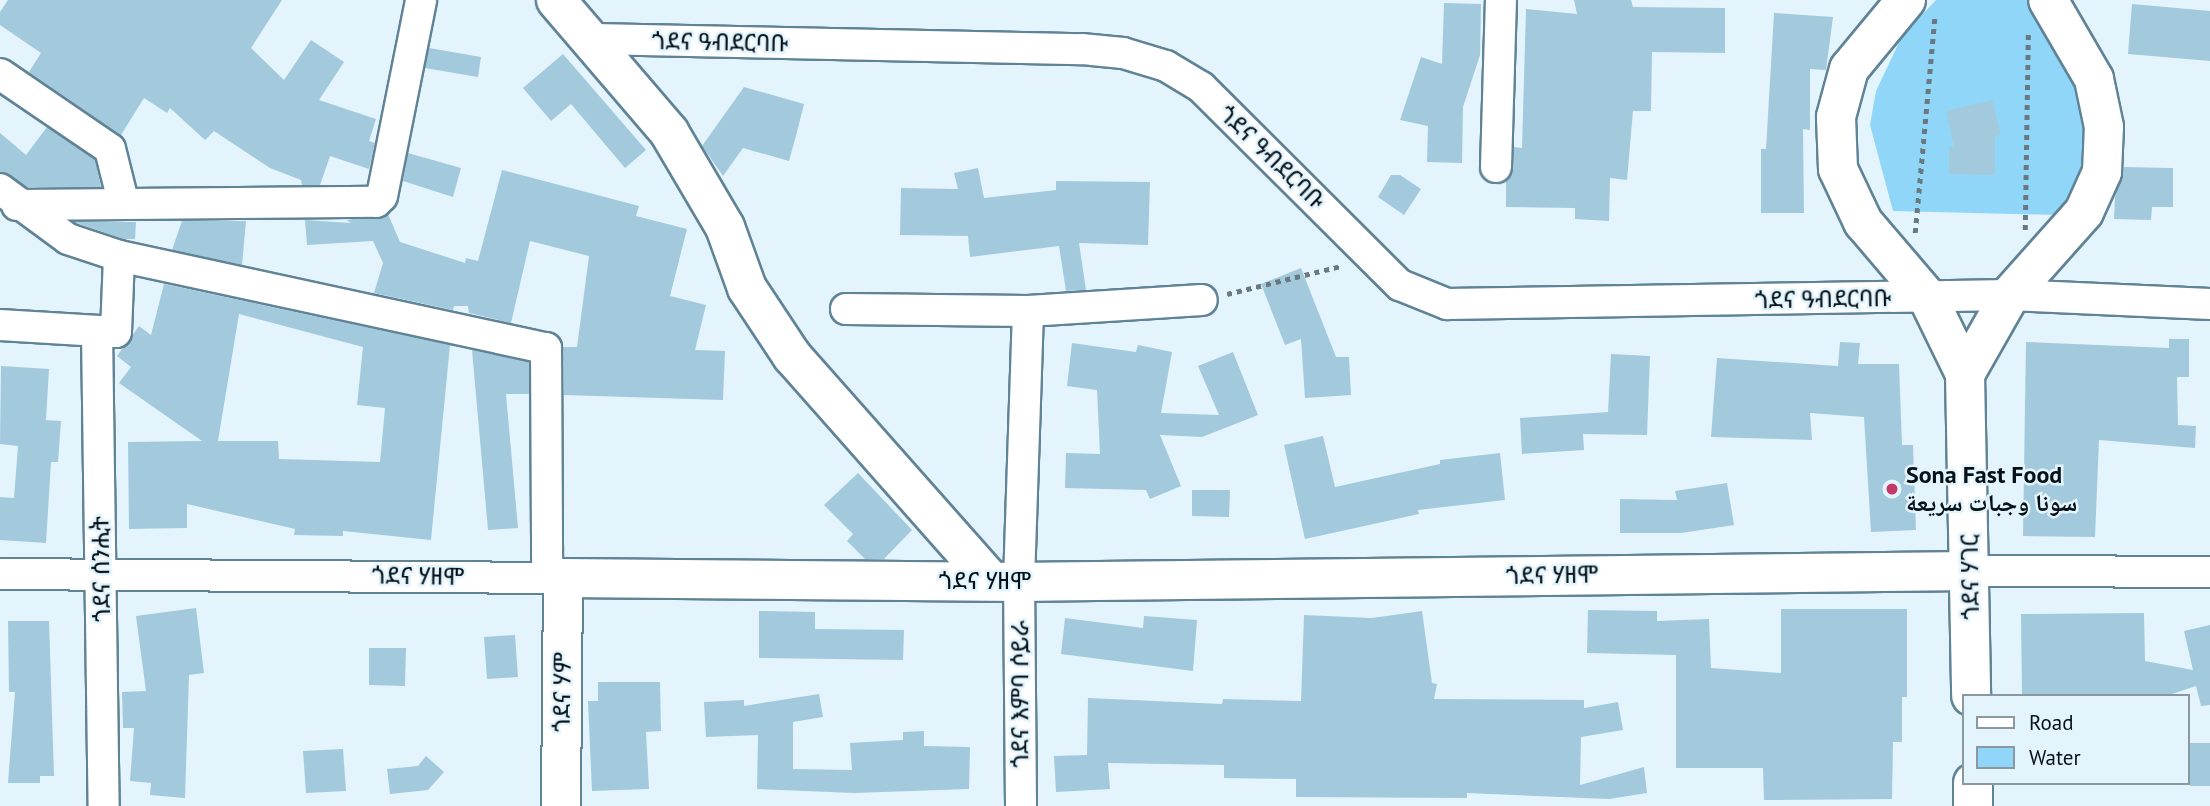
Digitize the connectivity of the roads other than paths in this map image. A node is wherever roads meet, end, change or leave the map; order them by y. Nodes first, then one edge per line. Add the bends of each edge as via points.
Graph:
1 (421, 0) edge
2 (556, 0) edge
3 (1501, 0) edge
4 (1906, 0) edge
5 (2038, 14) edge
6 (594, 39) junction
7 (0, 74) edge
8 (1496, 167) dead end
9 (9, 197) edge
10 (123, 201) junction
11 (119, 256) junction
12 (1920, 286) junction
13 (2017, 287) junction
14 (1202, 300) road end
15 (2210, 304) edge
16 (846, 309) dead end
17 (1028, 311) junction
18 (0, 325) edge
19 (107, 331) junction
20 (1965, 374) junction
21 (1970, 570) junction
22 (101, 572) junction
23 (2210, 572) edge
24 (0, 574) edge
25 (555, 578) junction
26 (1005, 581) junction
27 (1971, 694) edge
28 (1973, 785) edge
29 (104, 806) edge
30 (561, 806) edge
31 (1021, 806) edge
32 (1973, 806) edge

1 - 10 street via 382,196 376,202
2 - 6 street
3 - 8 street
4 - 12 street via 1849,69 1836,117 1838,169 1863,222
5 - 13 street via 2094,79 2104,127 2102,172 2084,212
6 - 12 street, ጎደና ዓብደርባቡ via 1082,49 1122,53 1166,66 1201,87 1400,285 1447,304
6 - 26 street via 669,132 724,227 747,288 792,356
7 - 10 street via 110,149
9 - 10 street
9 - 11 street via 68,239
11 - 19 street, ጎደና ሰንሒት
11 - 25 street via 546,348
12 - 13 street, ጎደና ዓብደርባቡ
12 - 20 street
13 - 15 street
13 - 20 street
14 - 17 street
16 - 17 street
17 - 26 street, ጎደና እምባ ሶይራ
18 - 19 street
19 - 22 street, ጎደና ሰንሒት
20 - 21 street, ጎደና ሃገር
21 - 23 street
21 - 26 street, ጎደና ሃዘሞ
21 - 27 street, ጎደና ሃገር
22 - 24 street, ጎደና ሃዘሞ
22 - 25 street, ጎደና ሃዘሞ
22 - 29 street, ጎደና ሰንሒት
25 - 26 street, ጎደና ሃዘሞ
25 - 30 street, ጎደና ሃም
26 - 31 street, ጎደና እምባ ሶይራ
28 - 32 street

